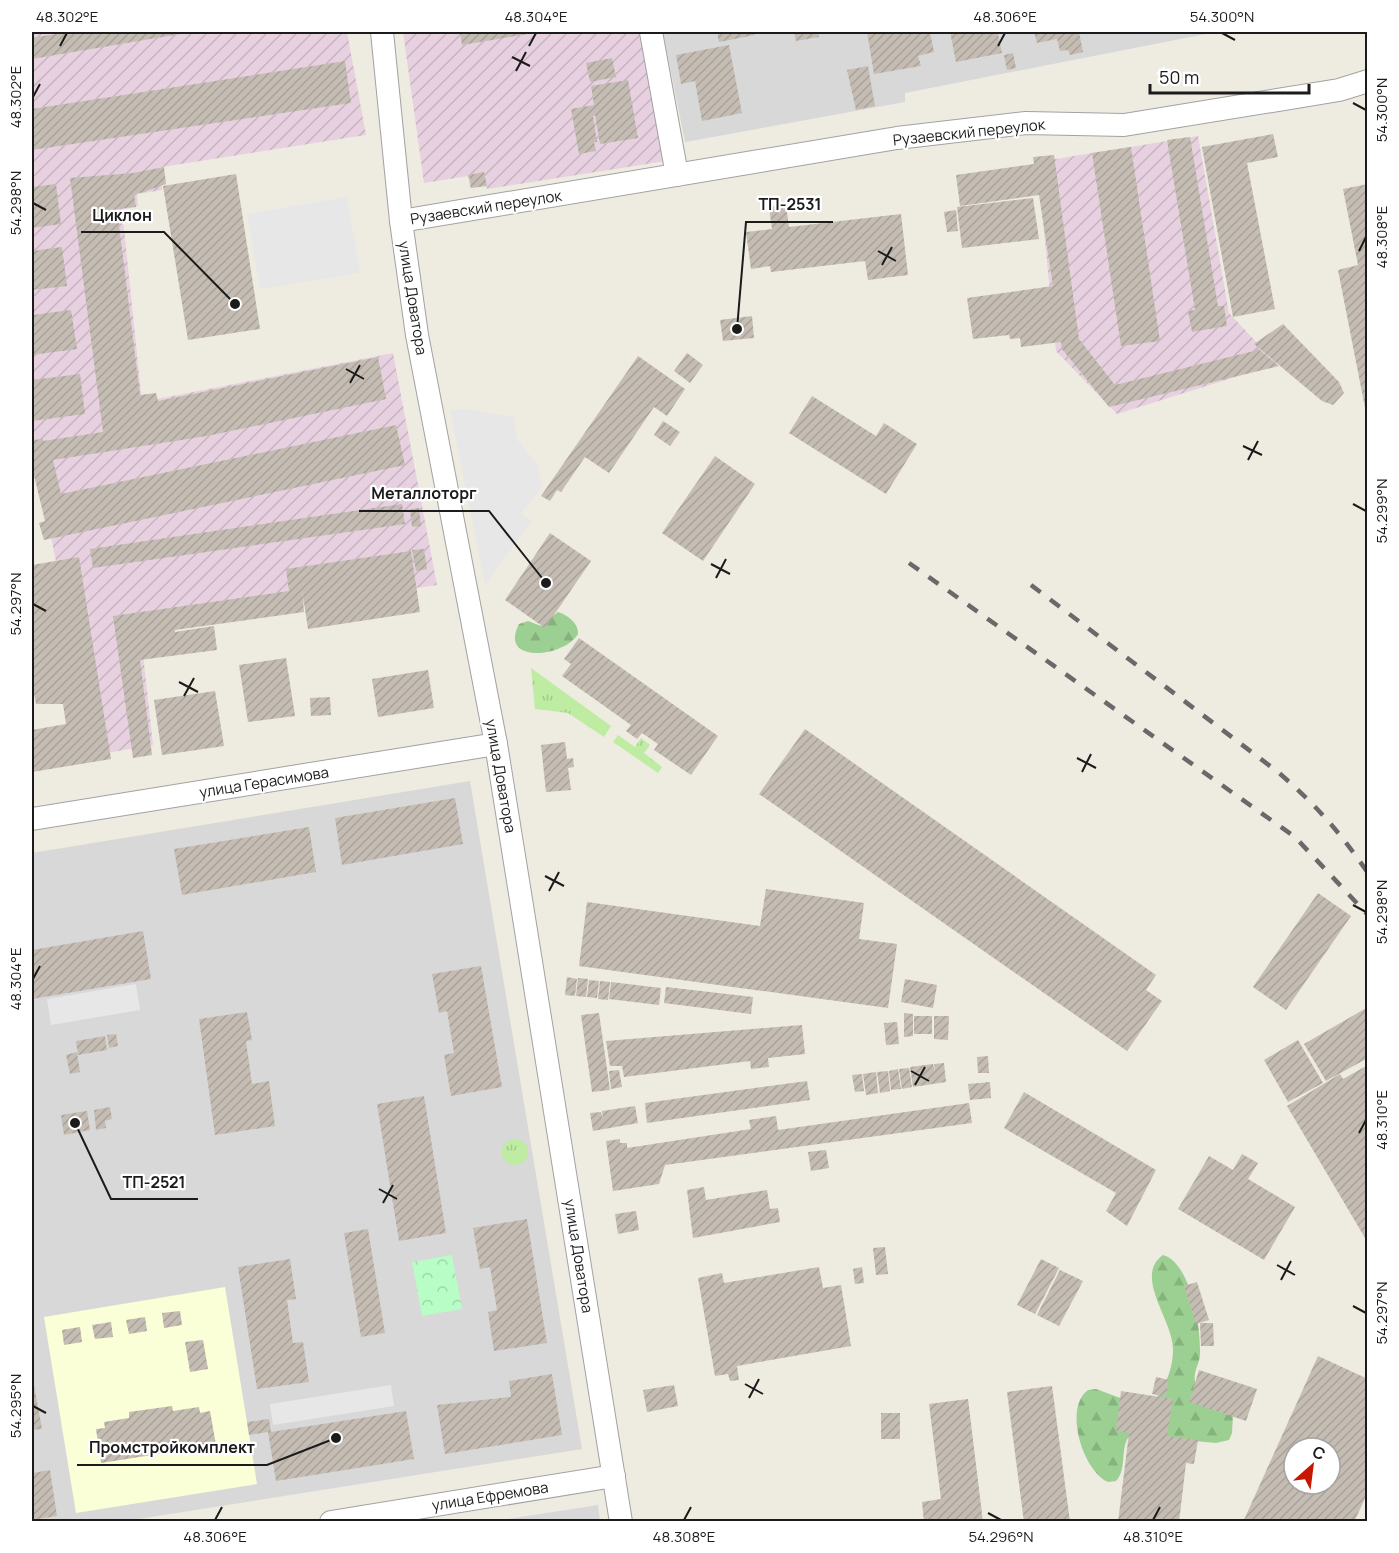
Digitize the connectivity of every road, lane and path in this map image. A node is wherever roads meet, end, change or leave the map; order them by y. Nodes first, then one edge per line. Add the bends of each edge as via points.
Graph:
1 (382, 32) edge
2 (651, 32) edge
3 (1368, 81) edge
4 (678, 175) junction
5 (401, 221) junction
6 (496, 744) junction
7 (32, 819) edge
8 (614, 1476) junction
9 (331, 1521) edge
10 (621, 1521) edge

1 - 5 street, улица Доватора
2 - 4 street
3 - 4 street, Рузаевский переулок via 1339,90 1124,125 1026,123 897,138
4 - 5 street, Рузаевский переулок
5 - 6 street, улица Доватора via 417,335
6 - 7 street, улица Герасимова
6 - 8 street, улица Доватора
8 - 9 street, улица Ефремова
8 - 10 street, улица Доватора

